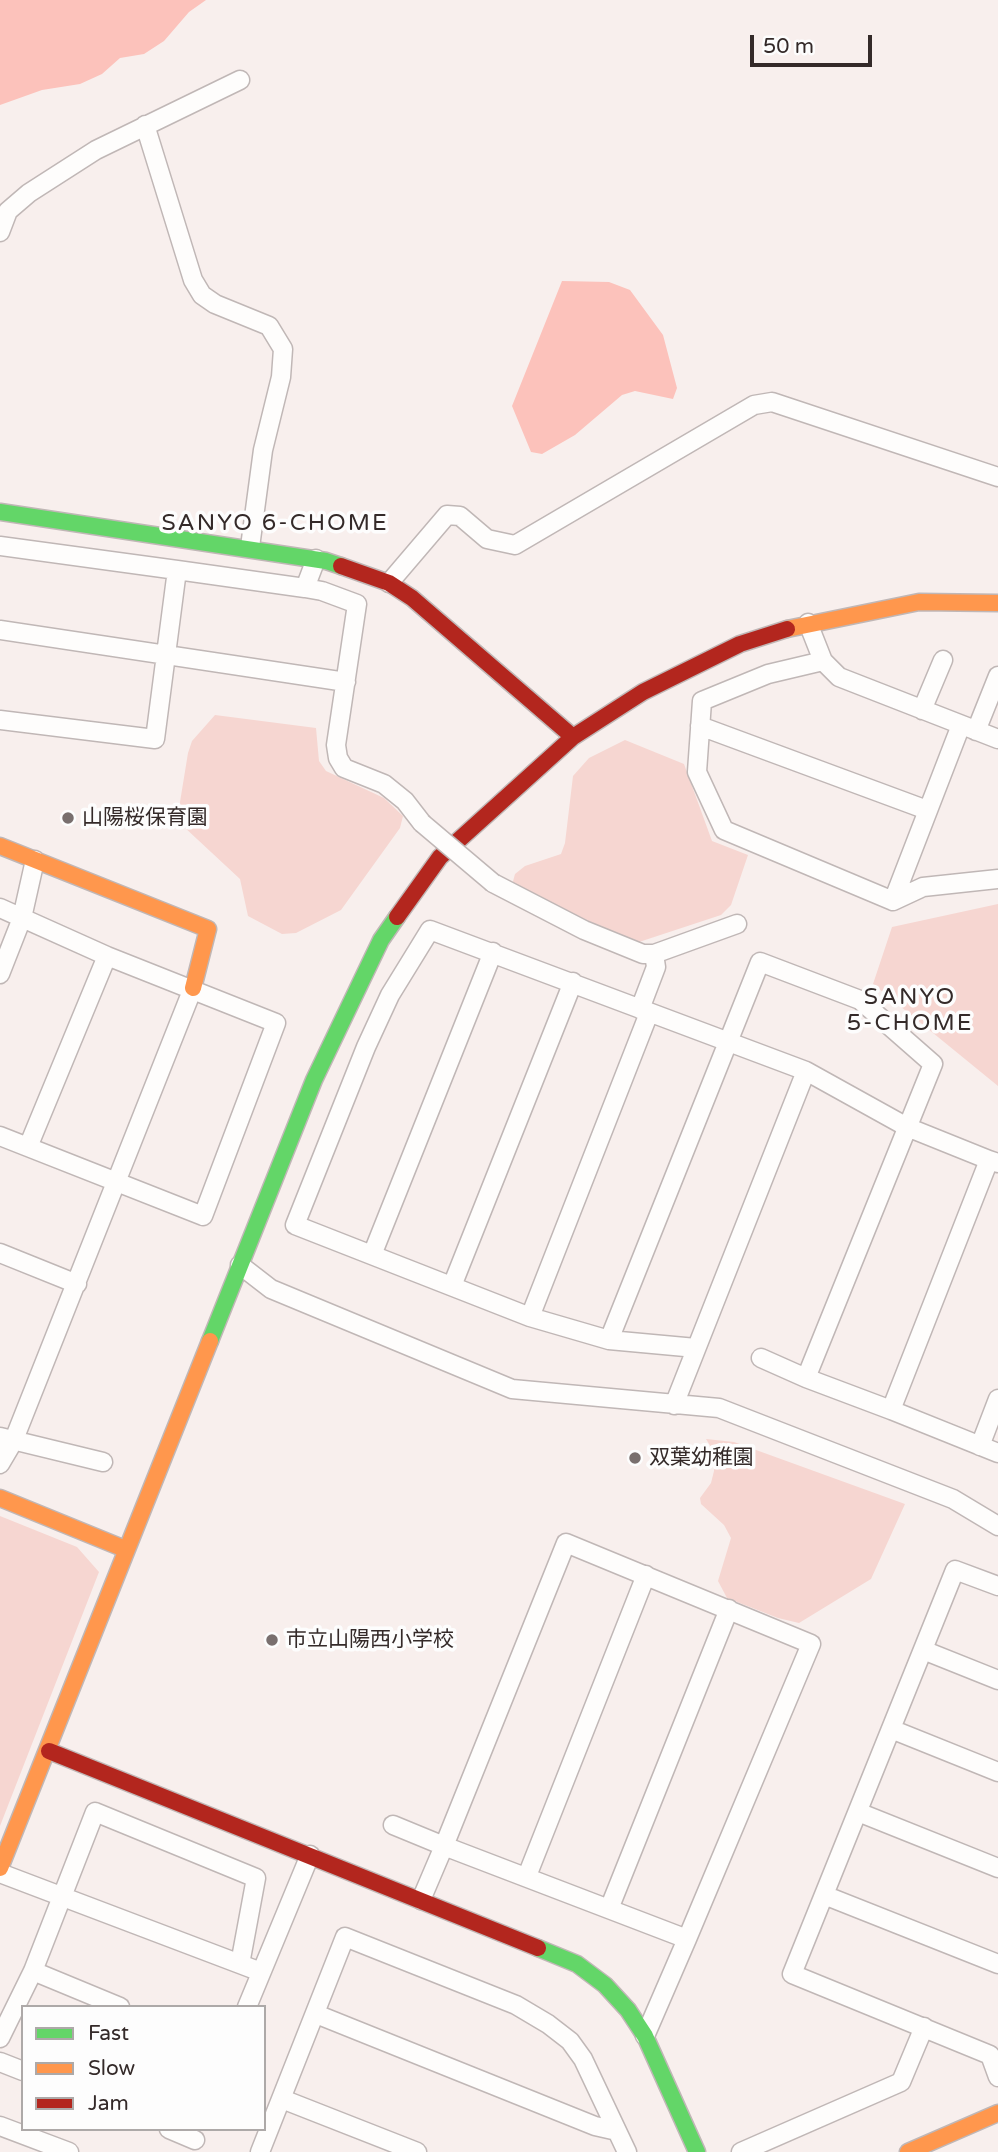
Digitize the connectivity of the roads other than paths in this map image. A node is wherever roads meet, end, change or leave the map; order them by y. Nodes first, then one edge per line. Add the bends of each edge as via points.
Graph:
1 (240, 80) dead end
2 (145, 125) junction
3 (0, 232) edge
4 (998, 477) edge
5 (0, 512) edge
6 (0, 546) edge
7 (250, 547) junction
8 (316, 559) junction
9 (177, 570) junction
10 (389, 583) junction
11 (305, 588) junction
12 (998, 603) edge
13 (808, 623) junction
14 (0, 631) edge
15 (165, 655) junction
16 (943, 660) dead end
17 (823, 661) junction
18 (998, 676) edge
19 (345, 682) junction
20 (922, 710) junction
21 (0, 720) edge
22 (700, 726) junction
23 (969, 728) junction
24 (573, 737) junction
25 (998, 739) edge
26 (928, 810) junction
27 (0, 846) edge
28 (34, 860) junction
29 (998, 879) edge
30 (893, 901) junction
31 (0, 908) edge
32 (22, 918) junction
33 (737, 923) dead end
34 (493, 952) junction
35 (654, 954) junction
36 (107, 956) junction
37 (0, 974) edge
38 (573, 982) junction
39 (194, 988) junction
40 (645, 1011) junction
41 (728, 1042) junction
42 (806, 1071) junction
43 (907, 1127) junction
44 (0, 1136) edge
45 (28, 1147) junction
46 (994, 1162) edge
47 (114, 1182) junction
48 (0, 1253) edge
49 (372, 1255) junction
50 (240, 1265) junction
51 (76, 1284) junction
52 (452, 1286) junction
53 (530, 1317) junction
54 (609, 1340) junction
55 (696, 1348) junction
56 (761, 1358) dead end
57 (806, 1378) junction
58 (998, 1399) edge
59 (674, 1405) junction
60 (891, 1410) junction
61 (7, 1439) edge
62 (980, 1446) junction
63 (998, 1453) edge
64 (103, 1462) dead end
65 (0, 1464) edge
66 (0, 1498) edge
67 (998, 1526) edge
68 (125, 1549) junction
69 (646, 1575) junction
70 (998, 1586) edge
71 (729, 1609) junction
72 (923, 1650) junction
73 (998, 1680) edge
74 (891, 1728) junction
75 (48, 1751) junction
76 (998, 1772) edge
77 (858, 1812) junction
78 (393, 1825) dead end
79 (444, 1846) junction
80 (310, 1855) junction
81 (998, 1868) edge
82 (0, 1871) edge
83 (527, 1876) junction
84 (58, 1895) junction
85 (824, 1895) junction
86 (422, 1899) junction
87 (609, 1909) junction
88 (687, 1939) junction
89 (240, 1964) junction
90 (998, 1964) edge
91 (33, 1971) junction
92 (261, 1972) junction
93 (115, 2005) edge
94 (248, 2005) edge
95 (316, 2014) junction
96 (924, 2027) junction
97 (645, 2036) junction
98 (0, 2038) edge
99 (994, 2053) edge
100 (0, 2063) edge
101 (21, 2070) edge
102 (998, 2077) edge
103 (282, 2099) junction
104 (998, 2113) edge
105 (0, 2126) edge
106 (174, 2131) edge
107 (617, 2131) junction
108 (195, 2140) edge
109 (69, 2152) edge
110 (260, 2152) edge
111 (417, 2152) edge
112 (627, 2152) edge
113 (697, 2152) edge
114 (741, 2152) edge
115 (908, 2152) edge

1 - 2 street
2 - 3 street via 29,192 8,211
2 - 7 street via 193,280 202,295 269,326 283,349
4 - 10 street via 791,407 772,402 754,405 515,545 487,539 460,516 447,514
5 - 7 street
6 - 9 street
7 - 8 street
8 - 10 street
8 - 11 street
9 - 11 street
9 - 15 street
10 - 24 street
11 - 19 street via 356,604
12 - 13 street via 919,602
13 - 17 street
13 - 24 street via 740,644 643,692
14 - 15 street
15 - 19 street
15 - 21 street via 155,739
16 - 20 street
17 - 20 street via 839,677
17 - 22 street via 768,674 702,701
18 - 23 street
19 - 35 street, bridge via 336,745 344,768 384,784 493,883 584,930 643,954
20 - 23 street
22 - 26 street
22 - 30 street via 697,772 724,830
23 - 25 street
23 - 26 street
24 - 50 street via 440,857 381,940 314,1080
26 - 30 street
27 - 28 street
28 - 32 street
28 - 39 street via 208,929
29 - 30 street via 923,887
31 - 32 street
32 - 36 street
32 - 37 street
33 - 35 street
34 - 38 street
34 - 49 street
34 - 49 street via 430,930 390,995 366,1047 295,1225
35 - 40 street via 656,967
36 - 39 street
36 - 45 street
38 - 40 street
38 - 52 street
39 - 47 street
39 - 47 street via 276,1023 203,1216
40 - 41 street
40 - 53 street
41 - 42 street
41 - 43 street via 760,962 860,1000 933,1064
41 - 54 street
42 - 43 street
42 - 55 street
43 - 46 street
43 - 57 street
44 - 45 street
45 - 47 street
46 - 60 street
47 - 51 street
48 - 51 street
49 - 52 street
50 - 59 street via 271,1289 512,1389
50 - 68 street
51 - 61 street
52 - 53 street
53 - 54 street
54 - 55 street
55 - 59 street
56 - 57 street
57 - 60 street
58 - 62 street
59 - 67 street via 719,1408 953,1499
60 - 62 street
61 - 64 street
61 - 65 street
62 - 63 street
66 - 68 street
68 - 75 street
69 - 71 street
69 - 79 street via 566,1543
69 - 83 street
70 - 72 street via 955,1570
71 - 87 street
71 - 88 street via 811,1644
72 - 73 street
72 - 74 street
74 - 76 street
74 - 77 street
75 - 80 street
75 - 82 street
77 - 81 street
77 - 85 street
78 - 79 street
79 - 83 street
79 - 86 street
80 - 86 street
80 - 92 street
82 - 84 street
83 - 87 street
84 - 89 street
84 - 89 street via 95,1812 256,1878
84 - 91 street
85 - 90 street
85 - 96 street via 792,1973
86 - 97 street via 577,1964 605,1984
87 - 88 street
88 - 97 street
89 - 92 street
91 - 93 street
91 - 98 street
92 - 94 street
95 - 103 street
95 - 107 street
95 - 107 street via 345,1937 516,2005 548,2024 583,2059
96 - 99 street
96 - 114 street via 901,2082
97 - 113 street
99 - 102 street
100 - 101 street
103 - 110 street
103 - 111 street
104 - 115 street
105 - 109 street
106 - 108 street
107 - 112 street

